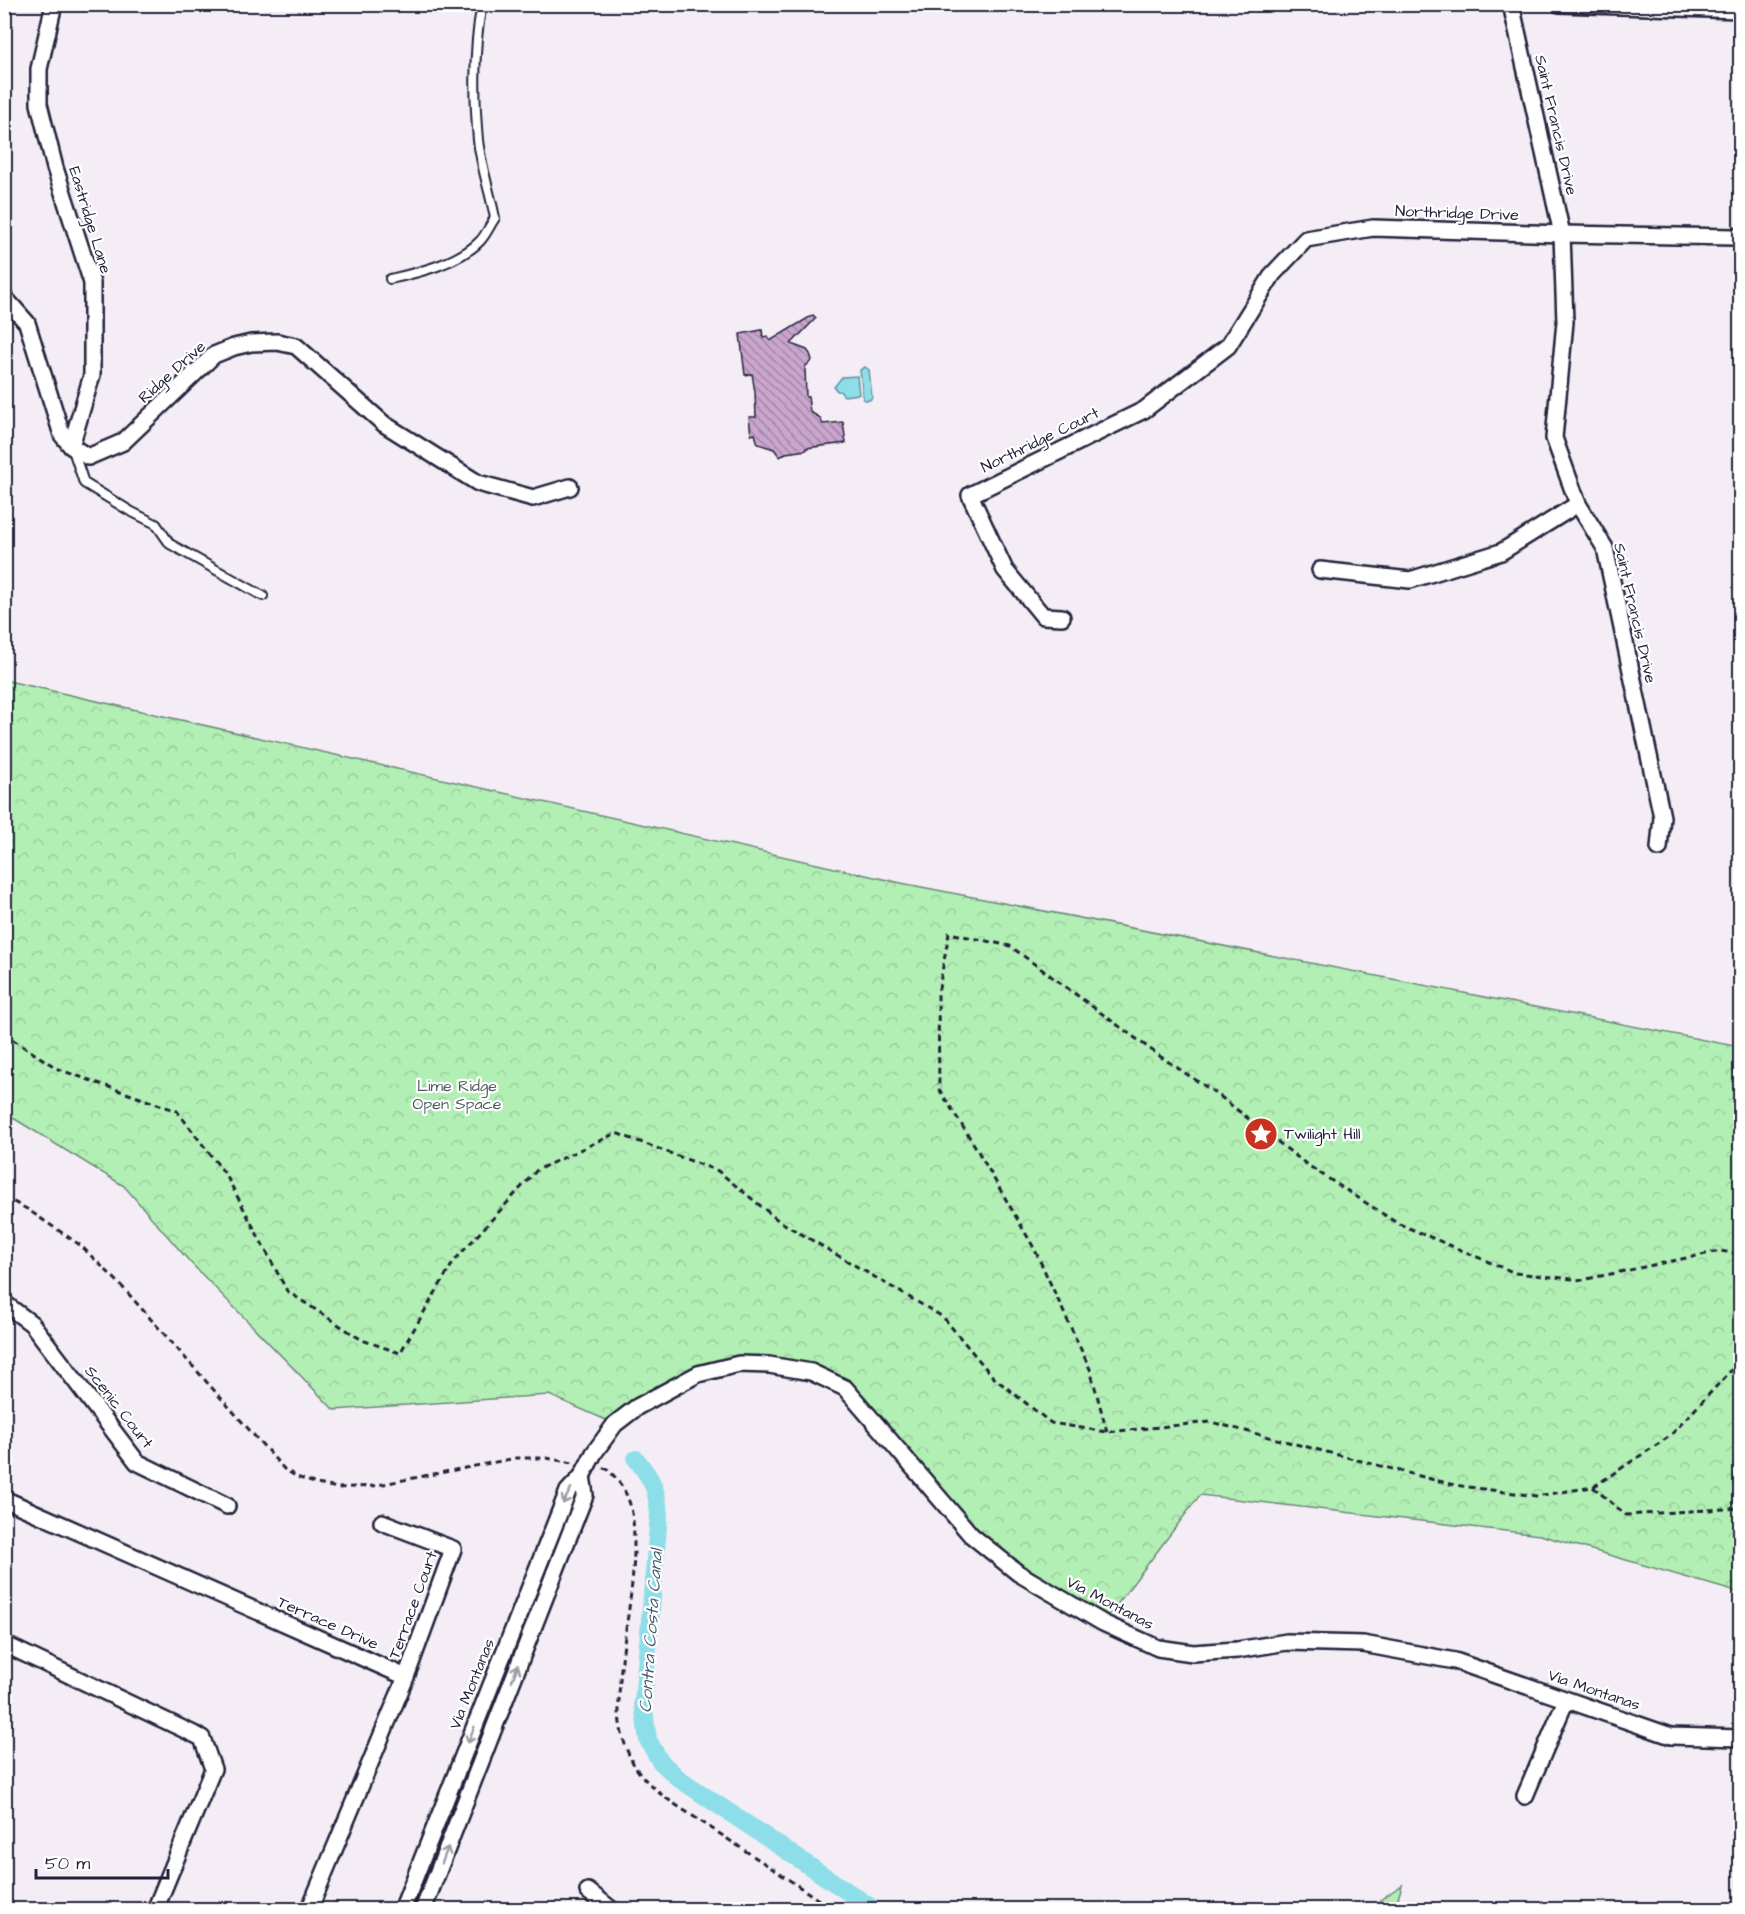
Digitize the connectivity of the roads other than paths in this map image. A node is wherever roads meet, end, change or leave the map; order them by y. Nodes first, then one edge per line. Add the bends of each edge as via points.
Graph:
1 (54, 4) edge
2 (482, 4) edge
3 (1511, 4) edge
4 (1558, 4) edge
5 (1740, 10) edge
6 (1562, 234) junction
7 (1740, 240) edge
8 (390, 279) dead end
9 (4, 297) edge
10 (1228, 345) joint
11 (71, 446) junction
12 (570, 488) dead end
13 (1578, 504) junction
14 (1320, 570) dead end
15 (263, 596) dead end
16 (1062, 617) dead end
17 (1659, 848) dead end
18 (4, 1303) edge
19 (582, 1476) junction
20 (4, 1499) edge
21 (227, 1506) dead end
22 (382, 1522) dead end
23 (4, 1644) edge
24 (406, 1677) junction
25 (1566, 1700) junction
26 (1740, 1738) edge
27 (1525, 1796) dead end
28 (588, 1891) dead end
29 (155, 1910) edge
30 (309, 1910) edge
31 (402, 1910) edge
32 (423, 1910) edge
33 (612, 1910) edge

1 - 11 street, Eastridge Lane via 39,69 39,104 92,283 92,375
2 - 8 lane via 476,36 478,142 495,218 480,242 453,259
3 - 6 street, Saint Francis Drive
4 - 5 street
6 - 7 street, Northridge Drive
6 - 10 street, Northridge Drive via 1372,228 1306,239 1273,274
6 - 13 street, Saint Francis Drive via 1565,322 1554,438
9 - 11 street via 27,323 62,435
10 - 16 street, Northridge Court via 1144,410 970,495 1005,570 1043,616
11 - 12 street, Ridge Drive via 88,457 123,442 214,355 243,345 277,342 296,346 384,424 478,483 533,498
11 - 15 lane via 84,483 156,524 170,544
13 - 14 street via 1501,552 1410,580
13 - 17 street, Saint Francis Drive via 1605,548 1662,816
18 - 21 street, Scenic Court via 32,1324 137,1462
19 - 25 street, Via Montanas via 615,1424 637,1407 698,1374 739,1364 811,1372 845,1388 971,1535 1018,1573 1103,1623 1158,1648 1193,1653 1287,1642 1363,1644 1455,1661
19 -> 31 street, Via Montanas via 568,1491
32 -> 19 street, Via Montanas via 585,1495
20 - 24 street, Terrace Drive
22 - 24 street, Terrace Court via 453,1550
23 - 29 street via 202,1738 213,1769
24 - 30 street
25 - 26 street, Via Montanas via 1671,1736
25 - 27 street
28 - 33 street

